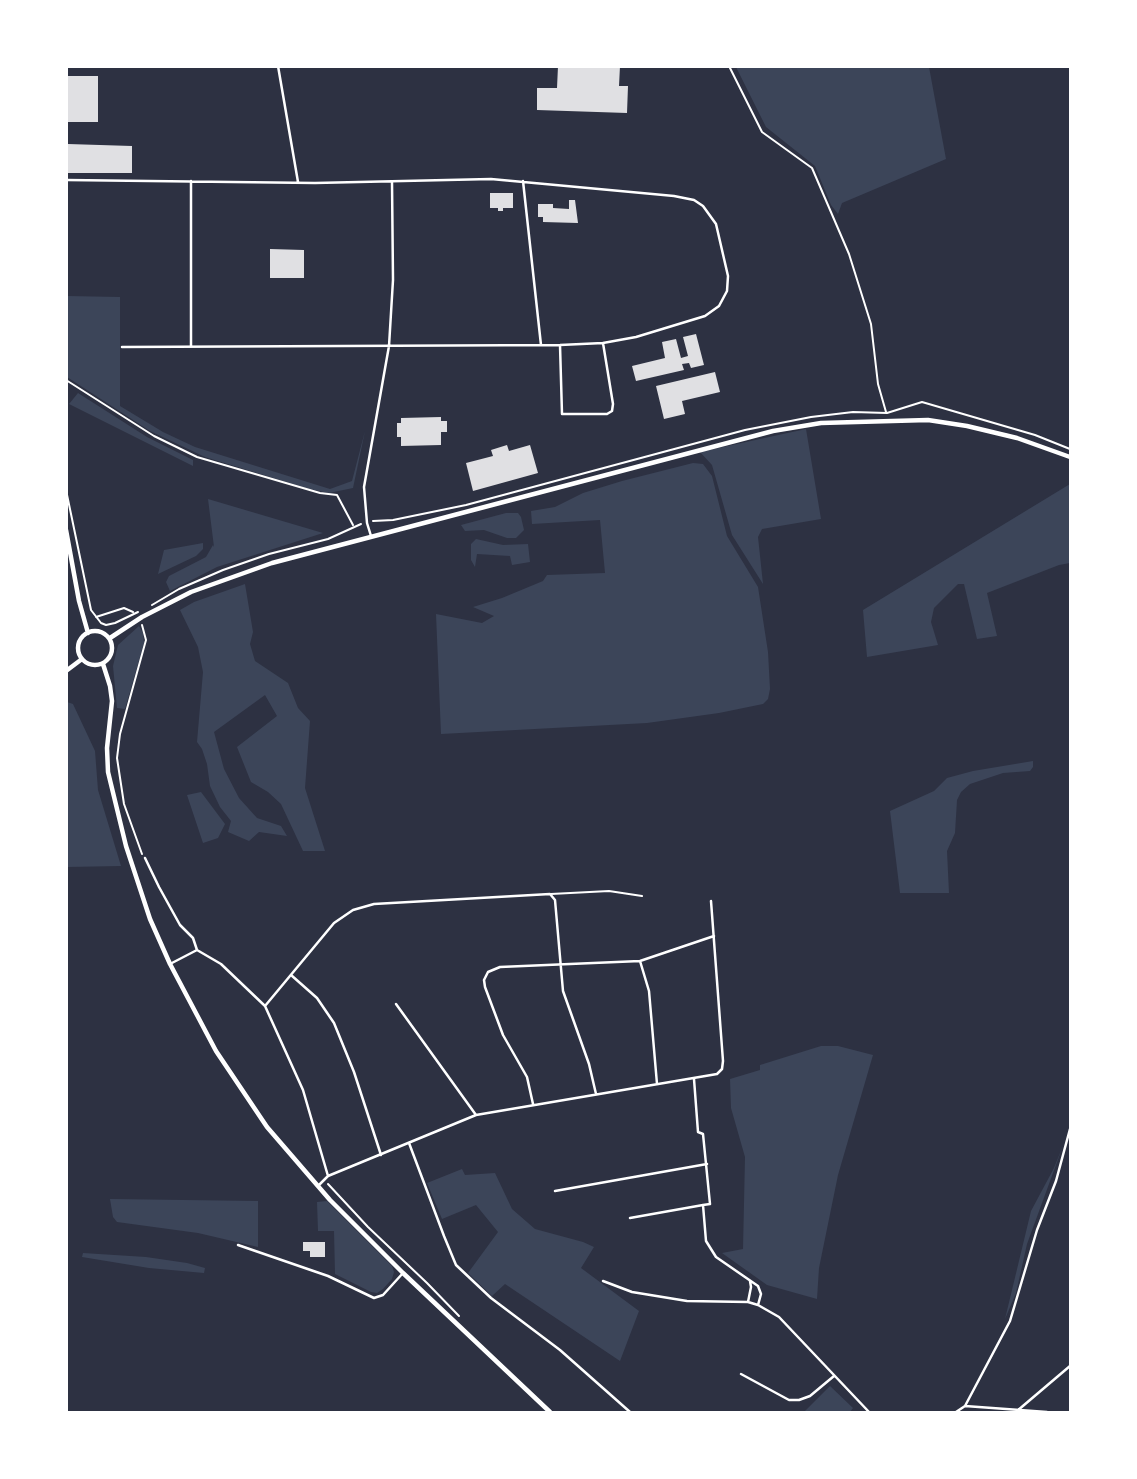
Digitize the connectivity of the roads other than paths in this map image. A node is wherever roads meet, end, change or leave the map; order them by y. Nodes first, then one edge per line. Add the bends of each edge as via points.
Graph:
1 (278, 66) edge
2 (66, 180) edge
3 (191, 181) junction
4 (523, 181) junction
5 (298, 182) junction
6 (392, 182) junction
7 (603, 343) junction
8 (541, 345) junction
9 (560, 345) junction
10 (389, 346) junction
11 (121, 347) dead end
12 (191, 347) junction
13 (1070, 457) edge
14 (66, 530) edge
15 (371, 536) junction
16 (88, 633) junction
17 (110, 638) junction
18 (82, 659) junction
19 (103, 664) junction
20 (66, 671) edge
21 (145, 858) road end
22 (550, 894) junction
23 (642, 896) dead end
24 (711, 901) dead end
25 (714, 936) junction
26 (197, 950) junction
27 (640, 961) junction
28 (170, 964) junction
29 (560, 965) junction
30 (291, 975) junction
31 (396, 1004) dead end
32 (265, 1006) junction
33 (694, 1079) junction
34 (657, 1084) junction
35 (596, 1094) junction
36 (533, 1104) junction
37 (476, 1115) junction
38 (1070, 1129) edge
39 (410, 1143) junction
40 (381, 1155) junction
41 (707, 1164) junction
42 (328, 1176) junction
43 (318, 1186) junction
44 (555, 1191) dead end
45 (703, 1205) junction
46 (630, 1217) dead end
47 (238, 1245) dead end
48 (403, 1273) junction
49 (603, 1281) dead end
50 (750, 1281) junction
51 (748, 1302) junction
52 (758, 1305) junction
53 (1070, 1366) edge
54 (740, 1374) dead end
55 (834, 1376) junction
56 (965, 1406) junction
57 (1016, 1411) junction
58 (550, 1412) edge
59 (630, 1412) edge
60 (869, 1412) edge
61 (956, 1412) edge
62 (1047, 1412) edge

1 - 5 street
2 - 3 street
3 - 5 street
3 - 12 street
4 - 6 street
4 - 7 street via 695,200 716,224 728,276 723,300 705,316
4 - 8 street
5 - 6 street
6 - 10 street
7 - 9 street
7 - 9 street via 613,404 607,414 562,414
8 - 9 street
8 - 10 street
10 - 12 street
10 - 15 street via 364,487
11 - 12 street
13 - 15 main road via 1017,438 928,420 821,423 739,438
14 - 16 main road
15 - 17 main road via 233,575 191,592
16 - 17 main road
16 - 18 main road via 78,646
17 - 19 main road via 111,656
18 - 19 main road via 91,665
18 - 20 main road
19 - 28 main road via 112,701 107,748 112,790 134,873
21 - 26 street
22 - 23 lane via 609,891
22 - 29 street via 555,900
22 - 30 street via 353,909 334,923
24 - 25 street
25 - 27 street
25 - 33 street via 722,1069
26 - 28 street
26 - 32 street via 221,964
27 - 29 street
27 - 34 street via 649,991
28 - 43 main road via 216,1052 267,1127
29 - 35 street via 563,991
29 - 36 street via 495,968 484,980 503,1035 527,1077
30 - 32 street
30 - 40 street via 317,998 334,1024
31 - 37 street
32 - 42 street via 303,1090
33 - 34 street
33 - 41 street via 698,1132 703,1134
34 - 35 street
35 - 36 street
36 - 37 street
37 - 39 street
38 - 56 street via 1010,1321
39 - 40 street
39 - 59 street via 456,1265
40 - 42 street
41 - 44 street
41 - 45 street via 710,1204
42 - 43 street
43 - 48 main road
45 - 46 street
45 - 50 street via 710,1249
47 - 48 street via 328,1276 374,1298 383,1295
48 - 58 main road
49 - 51 street via 632,1292 687,1301
50 - 51 street
50 - 52 street via 760,1290
51 - 52 street
52 - 55 street via 779,1317
53 - 57 street
54 - 55 street via 799,1400
55 - 60 street
56 - 57 street
56 - 61 street
57 - 62 street

